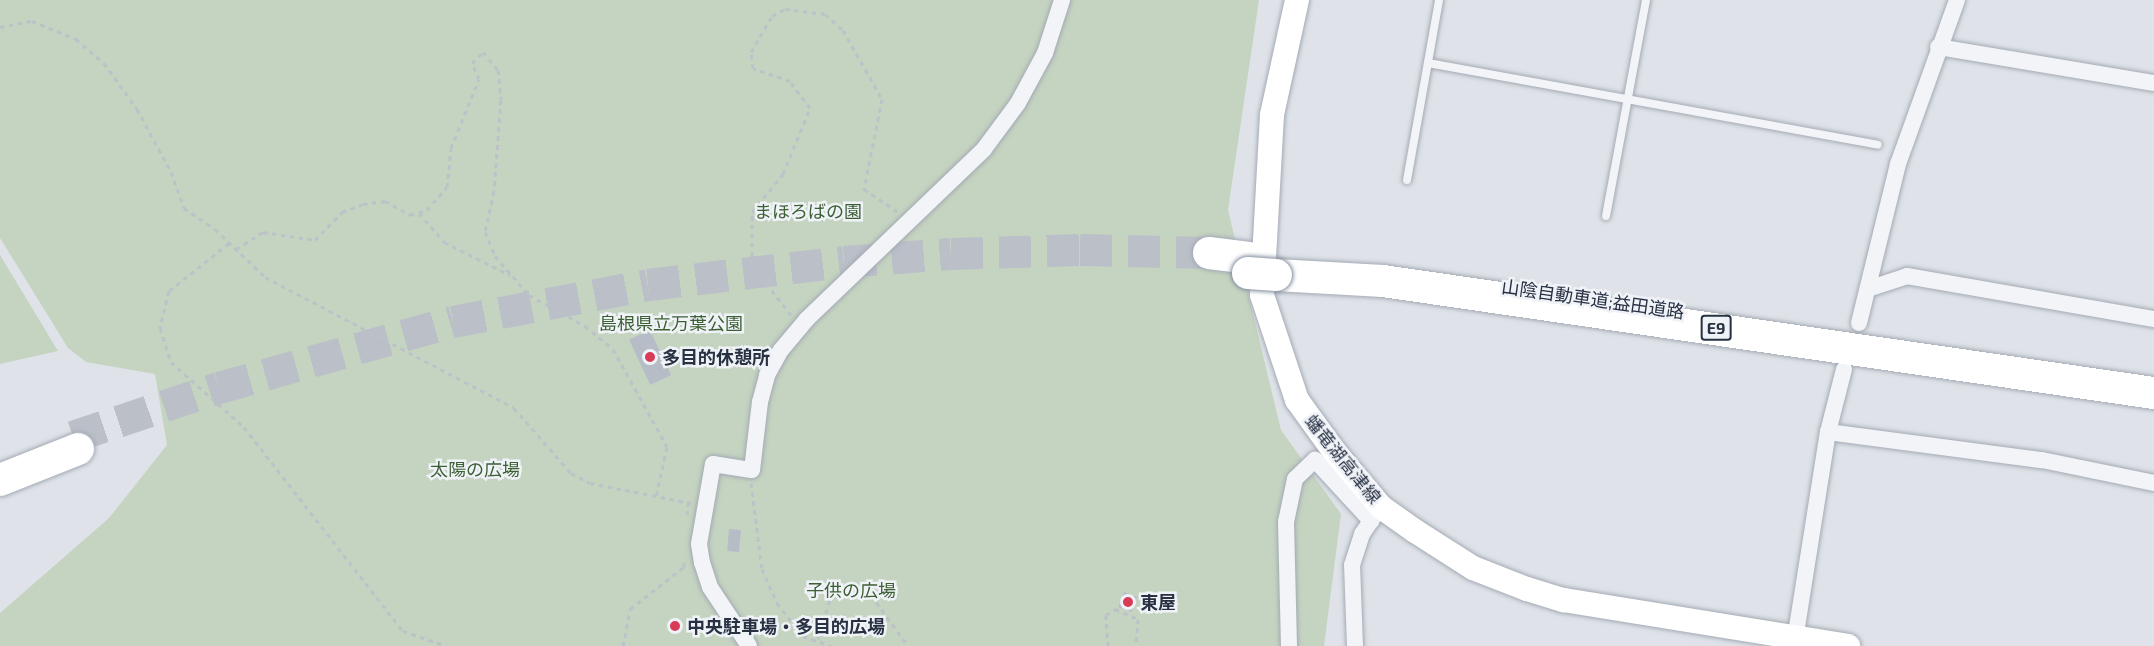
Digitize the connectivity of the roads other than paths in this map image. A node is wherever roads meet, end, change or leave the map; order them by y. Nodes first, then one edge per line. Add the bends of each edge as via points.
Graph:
1 (1062, 0) edge
2 (1297, 0) edge
3 (1439, 0) edge
4 (1646, 0) edge
5 (1957, 0) edge
6 (1938, 47) junction
7 (1428, 63) junction
8 (2154, 82) edge
9 (1627, 102) junction
10 (1878, 145) dead end
11 (1407, 180) dead end
12 (1606, 216) dead end
13 (1210, 261) tunnel mouth
14 (1263, 267) junction
15 (1868, 289) junction
16 (2154, 319) edge
17 (1859, 323) dead end
18 (1844, 369) dead end
19 (2154, 381) edge
20 (2154, 393) edge
21 (1828, 432) junction
22 (68, 448) junction
23 (0, 468) edge
24 (0, 480) edge
25 (2154, 483) edge
26 (0, 488) edge
27 (1376, 514) junction
28 (1795, 642) edge
29 (749, 646) edge
30 (1289, 646) edge
31 (1355, 646) edge
32 (1848, 646) edge

1 - 29 street via 1045,53 1018,103 984,148 807,319 781,350 767,375 760,402 752,470 713,464 699,544 702,563 710,587
2 - 27 main road, 蟠竜湖高津線 via 1272,115 1262,295 1297,400
3 - 7 lane
4 - 9 lane
5 - 6 street
6 - 8 street
6 - 15 street via 1898,164
7 - 9 lane
7 - 11 lane
9 - 10 lane
9 - 12 lane
13 - 14 highway, 山陰自動車道;益田道路 / E9
14 - 19 highway, 山陰自動車道;益田道路 / E9 via 1384,270
14 - 20 highway, 山陰自動車道;益田道路 / E9
15 - 16 street via 1907,276
15 - 17 street
18 - 21 street
21 - 25 street via 2042,460
21 - 28 street
22 - 23 highway
22 - 24 highway
22 - 26 highway
27 - 28 main road, 蟠竜湖高津線 via 1473,568 1527,589 1564,600
27 - 30 street via 1315,460 1295,479 1286,522
27 - 31 street via 1362,534 1352,565
28 - 32 main road, 蟠竜湖高津線

